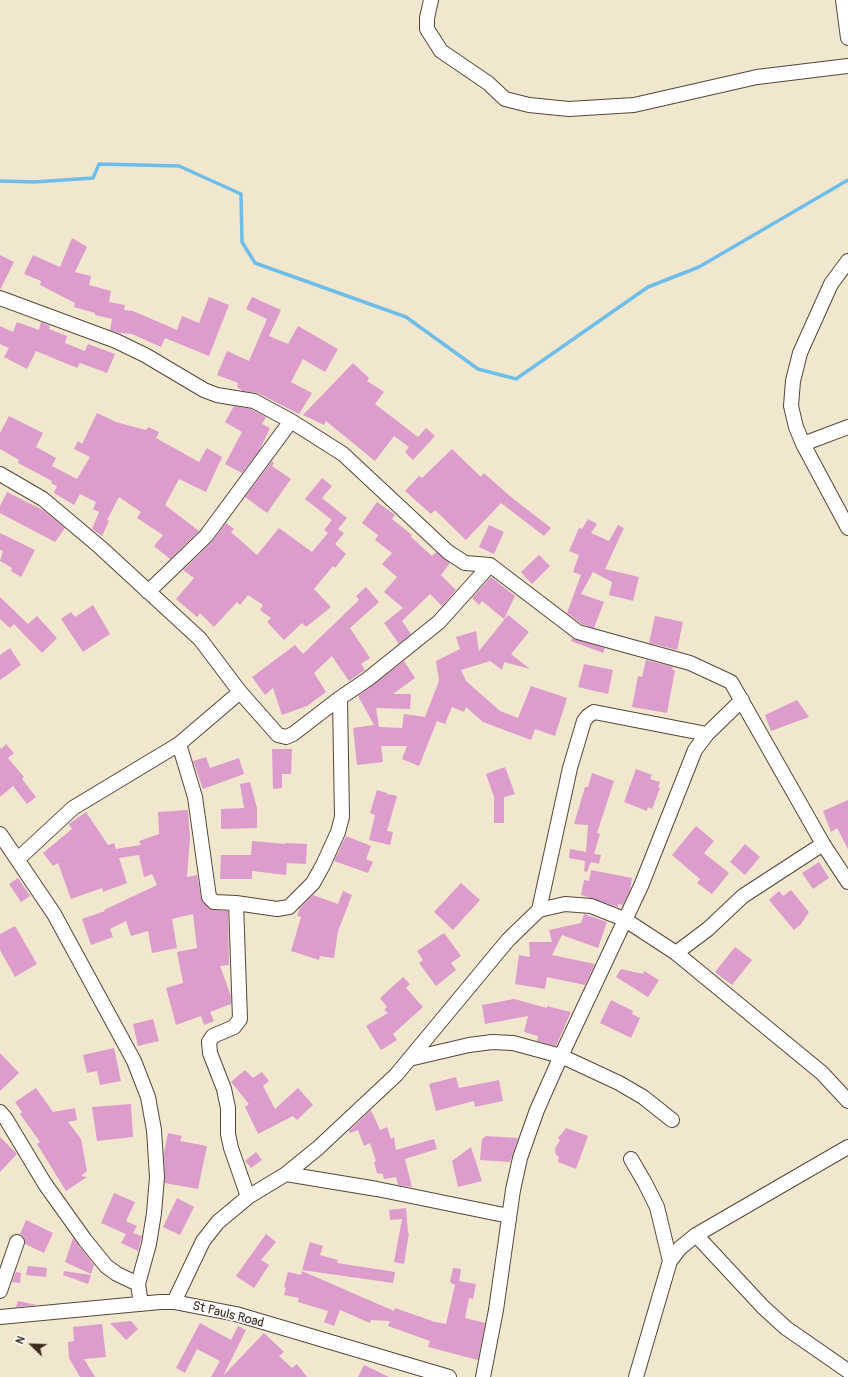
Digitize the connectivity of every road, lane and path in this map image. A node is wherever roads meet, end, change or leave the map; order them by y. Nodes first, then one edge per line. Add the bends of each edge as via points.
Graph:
1 (431, 0) edge
2 (844, 0) edge
3 (848, 38) edge
4 (848, 66) edge
5 (848, 261) edge
6 (1, 302) edge
7 (291, 421) junction
8 (848, 427) edge
9 (803, 444) junction
10 (0, 474) edge
11 (848, 528) edge
12 (490, 565) junction
13 (148, 592) junction
14 (240, 692) junction
15 (340, 698) junction
16 (742, 700) junction
17 (708, 734) junction
18 (179, 744) junction
19 (0, 834) edge
20 (823, 844) junction
21 (18, 859) junction
22 (848, 882) edge
23 (236, 904) junction
24 (539, 910) junction
25 (624, 919) junction
26 (676, 953) junction
27 (561, 1056) junction
28 (409, 1060) junction
29 (848, 1101) edge
30 (0, 1112) edge
31 (672, 1120) dead end
32 (848, 1147) edge
33 (631, 1159) dead end
34 (286, 1174) junction
35 (248, 1196) junction
36 (509, 1216) junction
37 (696, 1235) junction
38 (17, 1242) dead end
39 (670, 1261) junction
40 (138, 1284) junction
41 (0, 1291) edge
42 (174, 1302) junction
43 (141, 1304) junction
44 (0, 1317) edge
45 (848, 1372) edge
46 (429, 1374) edge
47 (449, 1377) edge
48 (483, 1377) edge
49 (636, 1377) edge

1 - 4 street via 426,18 427,29 441,51 488,83 505,99 529,105 569,109 634,105 757,77
2 - 3 street
5 - 9 street via 831,284 800,353 793,381 791,406
6 - 7 street via 116,341 204,390 217,395 254,401
7 - 12 street via 343,454 448,552 465,563
7 - 13 street via 206,536
8 - 9 street
9 - 11 street
10 - 13 street via 43,500 100,547
12 - 15 street via 439,622
12 - 16 street via 578,632 690,663 731,682
13 - 14 street via 200,639
14 - 15 street via 278,735 286,737
14 - 18 street
15 - 23 street via 342,817 323,865 313,883 289,907 277,909
16 - 17 street
16 - 20 street
17 - 24 street via 594,712 588,716 584,721 570,768
17 - 25 street via 695,750 641,886
18 - 21 street via 74,808
18 - 23 street via 195,797 209,897 214,902
19 - 21 street
20 - 22 street
20 - 26 street via 743,896 708,929
21 - 40 street via 54,914 92,983 134,1061 148,1097 154,1130 157,1176 149,1244
23 - 35 street via 240,1019 234,1027 213,1036 209,1042 210,1053 224,1089 228,1108 231,1148
24 - 25 street via 565,904 591,906
24 - 28 street via 508,940
25 - 26 street
25 - 27 street
26 - 29 street via 822,1073
27 - 28 street via 513,1043 492,1042
27 - 31 street via 625,1087 653,1104
27 - 36 street via 537,1110 520,1158
28 - 34 street via 364,1106
30 - 40 street via 45,1184 85,1240 106,1266
32 - 37 street
33 - 39 street via 657,1207
34 - 35 street
34 - 36 street via 377,1189
35 - 42 street via 218,1222 203,1241
36 - 48 street via 496,1310
37 - 39 street
37 - 45 street via 786,1328
38 - 41 street
39 - 49 street
40 - 43 street
42 - 43 street, St Pauls Road
42 - 46 street, St Pauls Road via 236,1314
43 - 44 street, St Pauls Road
46 - 47 street, St Pauls Road

